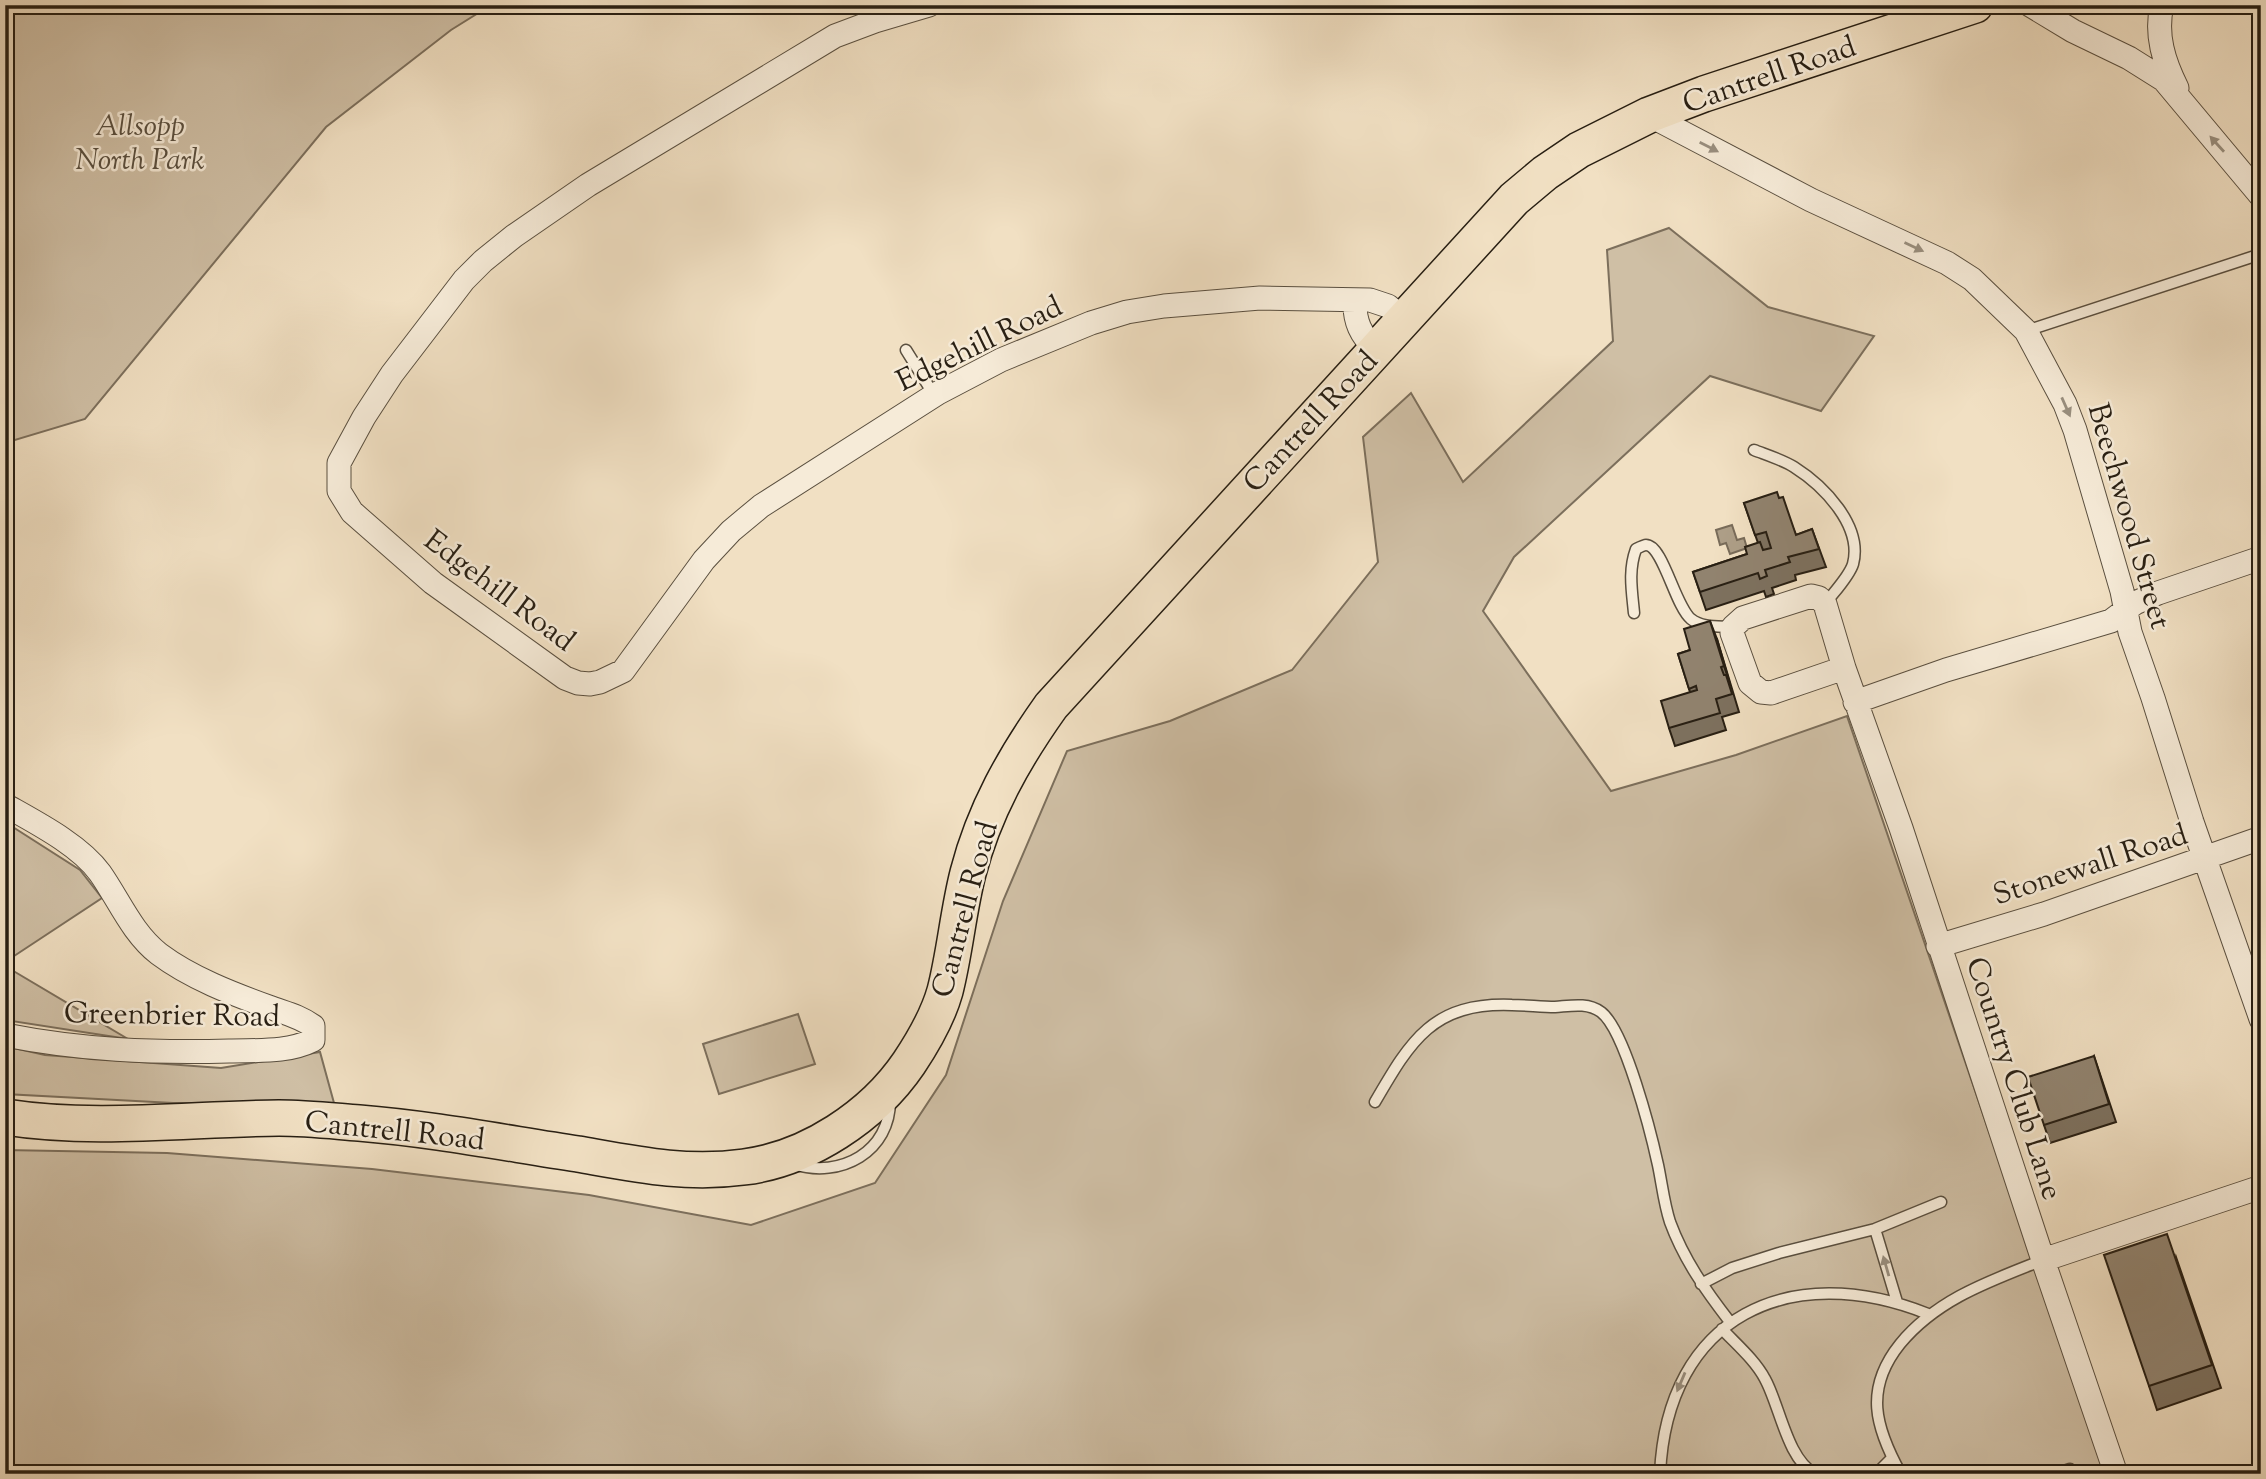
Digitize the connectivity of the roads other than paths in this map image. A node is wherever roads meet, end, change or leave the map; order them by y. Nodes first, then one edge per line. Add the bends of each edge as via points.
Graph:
1 (929, 5) edge
2 (1975, 5) edge
3 (2030, 5) edge
4 (2162, 5) edge
5 (1911, 15) edge
6 (2183, 101) junction
7 (1649, 115) junction
8 (2261, 196) edge
9 (2261, 254) edge
10 (1355, 300) junction
11 (1403, 318) junction
12 (2026, 331) junction
13 (1376, 350) junction
14 (906, 351) dead end
15 (934, 395) junction
16 (1754, 450) dead end
17 (2261, 558) edge
18 (1825, 604) junction
19 (2126, 611) junction
20 (1634, 613) dead end
21 (1733, 627) junction
22 (1844, 668) junction
23 (1855, 702) junction
24 (5, 805) edge
25 (2261, 838) edge
26 (2205, 859) junction
27 (1938, 946) junction
28 (2261, 1019) edge
29 (5, 1035) edge
30 (1376, 1102) dead end
31 (5, 1116) edge
32 (2261, 1187) edge
33 (1941, 1202) dead end
34 (1875, 1229) junction
35 (2043, 1260) junction
36 (1701, 1284) junction
37 (1897, 1302) junction
38 (1928, 1314) junction
39 (1726, 1325) junction
40 (1892, 1458) junction
41 (1660, 1474) edge
42 (1815, 1474) edge
43 (1876, 1474) edge
44 (1901, 1474) edge
45 (2055, 1474) edge
46 (2072, 1474) edge
47 (2116, 1474) edge

1 - 15 street, Edgehill Road via 835,36 588,185 483,261 402,361 364,417 339,463 339,491 352,513 433,583 551,670 578,683 596,683 623,671 704,560 731,531 761,506
2 - 5 main road, Cantrell Road
3 - 6 street via 2129,58 2164,80
4 - 6 street via 2164,61
5 - 7 main road, Cantrell Road
8 -> 6 street
7 - 11 main road, Cantrell Road via 1579,150 1545,173 1514,199
7 -> 12 street, Beechwood Street via 1811,201 1947,263 1982,286
9 - 12 lane
10 - 11 street, Edgehill Road via 1380,302
10 - 13 street via 1360,331
10 - 15 street, Edgehill Road via 1260,298 1127,312 1001,360
11 - 13 main road, Cantrell Road
12 -> 19 street, Beechwood Street via 2075,430
13 - 31 main road, Cantrell Road via 1084,668 1021,748 981,828 967,874 944,994 925,1037 889,1088 833,1134 782,1158 747,1167 692,1171 360,1123 283,1118 113,1123
14 - 15 lane
16 - 18 lane via 1793,466 1823,490 1855,540 1852,566
17 - 19 street via 2158,593
18 - 21 street via 1811,596 1743,618
18 - 22 street, Country Club Lane
19 - 23 street via 2111,621
19 - 26 street, Beechwood Street
20 - 21 lane via 1632,560 1636,549 1646,545 1660,555 1676,599 1691,619 1707,626
21 - 22 street via 1750,683 1761,692 1771,693
22 - 23 street, Country Club Lane
23 - 27 street, Country Club Lane
24 - 29 street, Greenbrier Road via 90,861 136,930 160,954 212,984 299,1016 313,1026 313,1040 297,1048 175,1052 117,1051
25 - 26 street, Stonewall Road
26 - 27 street, Stonewall Road
26 - 28 street, Beechwood Street
27 - 35 street, Country Club Lane
30 - 36 lane via 1398,1062 1424,1030 1460,1010 1508,1004 1577,1004 1600,1011 1620,1041 1658,1163 1669,1218
32 - 35 street
33 - 34 lane
34 - 36 lane via 1779,1253
37 -> 34 lane
35 - 38 lane
35 - 47 street, Country Club Lane
36 - 39 lane
37 - 38 lane
37 - 39 lane via 1844,1293 1815,1294 1750,1311
38 - 40 lane via 1881,1372 1876,1405
39 -> 41 lane via 1696,1354 1679,1384 1666,1423
39 - 42 lane via 1765,1378 1804,1468
40 - 43 lane
40 - 44 lane
45 - 46 lane via 2070,1469

